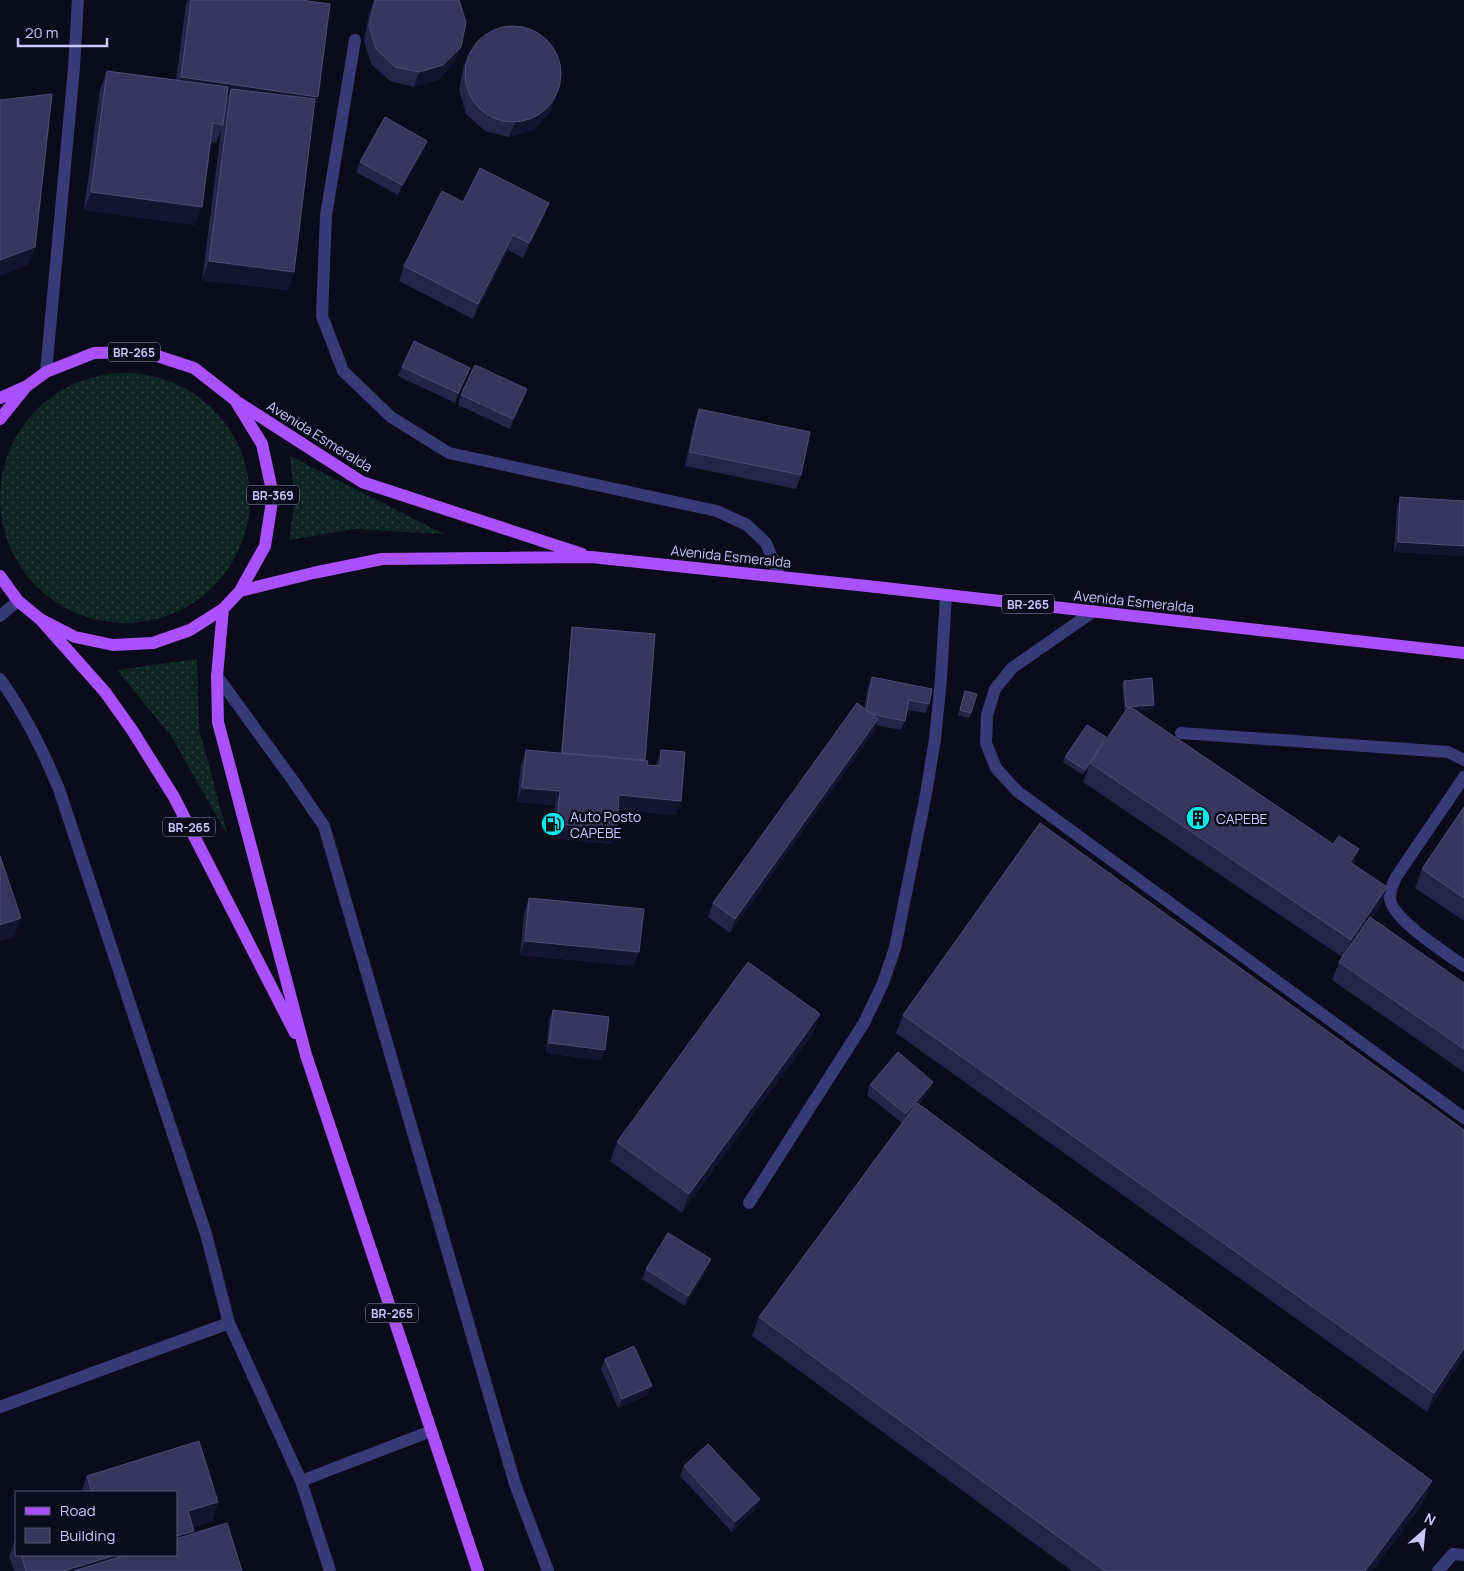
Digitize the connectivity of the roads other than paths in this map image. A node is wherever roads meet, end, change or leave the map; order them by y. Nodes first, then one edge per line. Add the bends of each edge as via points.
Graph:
1 (78, 0) edge
2 (355, 40) dead end
3 (46, 372) junction
4 (26, 386) junction
5 (0, 398) edge
6 (235, 400) junction
7 (0, 419) edge
8 (591, 557) junction
9 (780, 577) junction
10 (1, 579) edge
11 (240, 591) junction
12 (946, 595) junction
13 (18, 601) junction
14 (223, 609) junction
15 (1094, 611) junction
16 (0, 616) edge
17 (40, 619) junction
18 (1464, 653) edge
19 (217, 676) junction
20 (0, 679) edge
21 (1181, 732) dead end
22 (1464, 760) edge
23 (1464, 777) edge
24 (1464, 966) edge
25 (306, 1055) junction
26 (1464, 1118) edge
27 (749, 1203) dead end
28 (228, 1323) junction
29 (0, 1407) edge
30 (432, 1431) junction
31 (301, 1481) junction
32 (1464, 1555) edge
33 (330, 1571) edge
34 (478, 1571) edge
35 (548, 1571) edge
36 (1438, 1571) edge

1 - 3 street
2 - 9 street via 326,215 322,316 343,372 391,418 449,453 717,511 747,525 766,543
3 - 4 main road, BR-265
3 - 6 main road, BR-265 via 94,353 146,352 194,368
4 - 5 main road
4 - 7 main road, BR-265
6 - 8 main road, Avenida Esmeralda / BR-265 via 362,482
6 - 11 main road, BR-369 via 262,444 273,495 264,546
8 - 9 main road, Avenida Esmeralda / BR-265
8 - 11 main road, Avenida Esmeralda / BR-265 via 382,559
9 - 12 main road, Avenida Esmeralda / BR-265
10 - 13 main road, BR-265
11 - 14 main road, BR-369
12 - 15 main road, Avenida Esmeralda / BR-265
12 - 27 street via 935,739 895,948 864,1023
13 - 16 street
13 - 17 main road, BR-265
14 - 17 main road via 190,630 153,643 123,645 75,637
14 - 19 main road, BR-265
15 - 18 main road, Avenida Esmeralda / BR-265
15 - 26 street via 1012,668 995,689 987,715 986,743 996,768 1017,791
17 - 25 main road, BR-265 via 105,692 174,797
19 - 25 main road, BR-265 via 218,722
19 - 35 street via 324,826 514,1484
20 - 28 street via 38,740 59,789 206,1234
21 - 22 street via 1448,752
23 - 24 street via 1396,877 1390,890 1390,900 1404,922
25 - 30 main road, BR-265
28 - 29 street
28 - 31 street
30 - 31 street
30 - 34 main road, BR-265
31 - 33 street
32 - 36 street via 1453,1554

